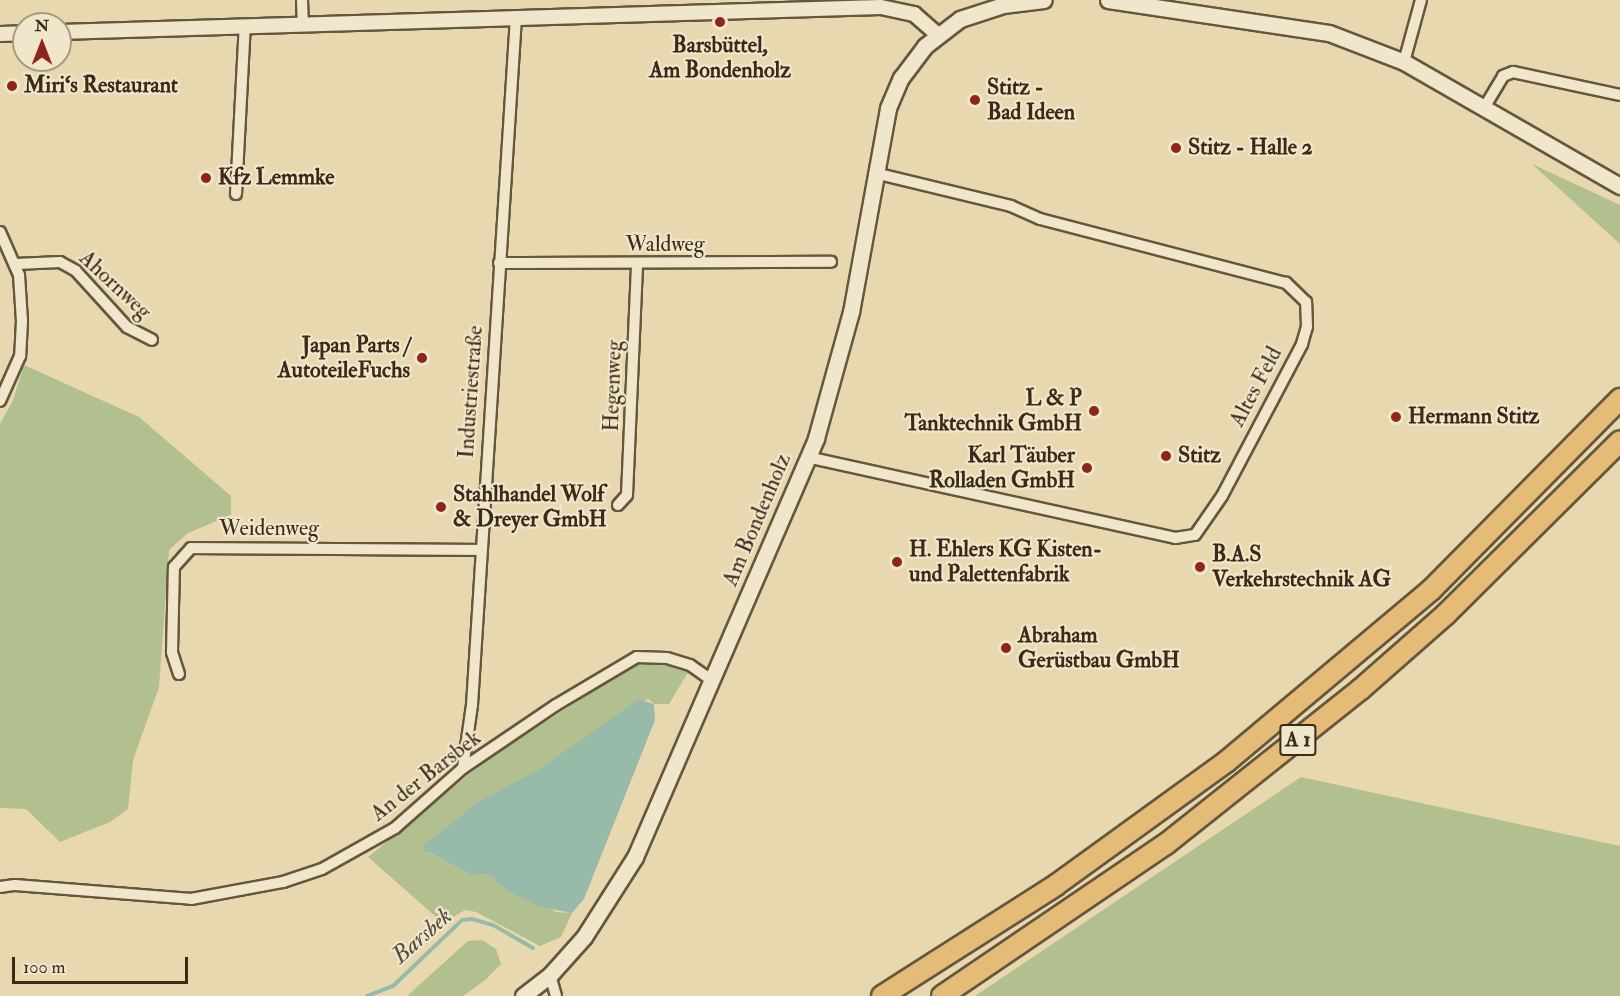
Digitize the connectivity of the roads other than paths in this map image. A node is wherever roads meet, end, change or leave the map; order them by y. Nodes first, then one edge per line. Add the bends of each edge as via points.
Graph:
1 (302, 0) edge
2 (1044, 0) edge
3 (1108, 0) edge
4 (1421, 0) edge
5 (835, 4) edge
6 (516, 17) junction
7 (245, 25) junction
8 (303, 25) junction
9 (72, 32) edge
10 (937, 34) junction
11 (1404, 62) junction
12 (1620, 95) edge
13 (1484, 108) junction
14 (874, 173) junction
15 (1620, 186) edge
16 (236, 194) dead end
17 (0, 232) edge
18 (831, 262) dead end
19 (499, 263) junction
20 (16, 264) junction
21 (638, 265) junction
22 (152, 340) dead end
23 (1620, 399) edge
24 (0, 401) edge
25 (1620, 441) edge
26 (807, 458) junction
27 (618, 506) dead end
28 (481, 550) junction
29 (179, 674) dead end
30 (713, 681) junction
31 (463, 768) junction
32 (0, 887) edge
33 (550, 975) junction
34 (523, 996) edge
35 (556, 996) edge
36 (882, 996) edge
37 (942, 996) edge

1 - 8 street
2 - 10 main road, Am Bondenholz via 989,8
3 - 11 main road via 1329,33
4 - 11 street
5 - 6 street
5 - 10 street via 881,6 914,14
6 - 8 street
6 - 19 street, Industriestraße
7 - 8 street
7 - 9 street
7 - 16 street
10 - 14 main road, Am Bondenholz via 893,92
11 - 13 main road
12 - 13 street via 1513,72 1503,76
13 - 15 main road
14 - 26 main road, Am Bondenholz via 851,312
14 - 26 street, Altes Feld via 1011,206 1040,219 1286,283 1306,302 1307,327 1302,344 1222,496 1195,535 1175,538
17 - 20 street
18 - 21 street, Waldweg
19 - 21 street, Waldweg
19 - 28 street, Industriestraße
20 - 22 street, Ahornweg via 60,262 76,271 127,327
20 - 24 street via 21,291 20,356
21 - 27 street, Hegenweg via 627,495
23 - 36 highway, A 1 via 1431,590 1226,762 1056,885
25 - 37 highway, A 1 via 1446,614 1361,689 1166,844
26 - 30 main road, Am Bondenholz
28 - 29 street, Weidenweg via 192,548 174,567 172,652
28 - 31 street, Industriestraße via 472,705
30 - 31 street, An der Barsbek via 690,665 667,658 637,657 555,705
30 - 33 main road, Am Bondenholz via 635,857 584,937
31 - 32 street, An der Barsbek via 395,828 322,869 282,882 190,899
33 - 34 main road, Am Bondenholz
33 - 35 street

